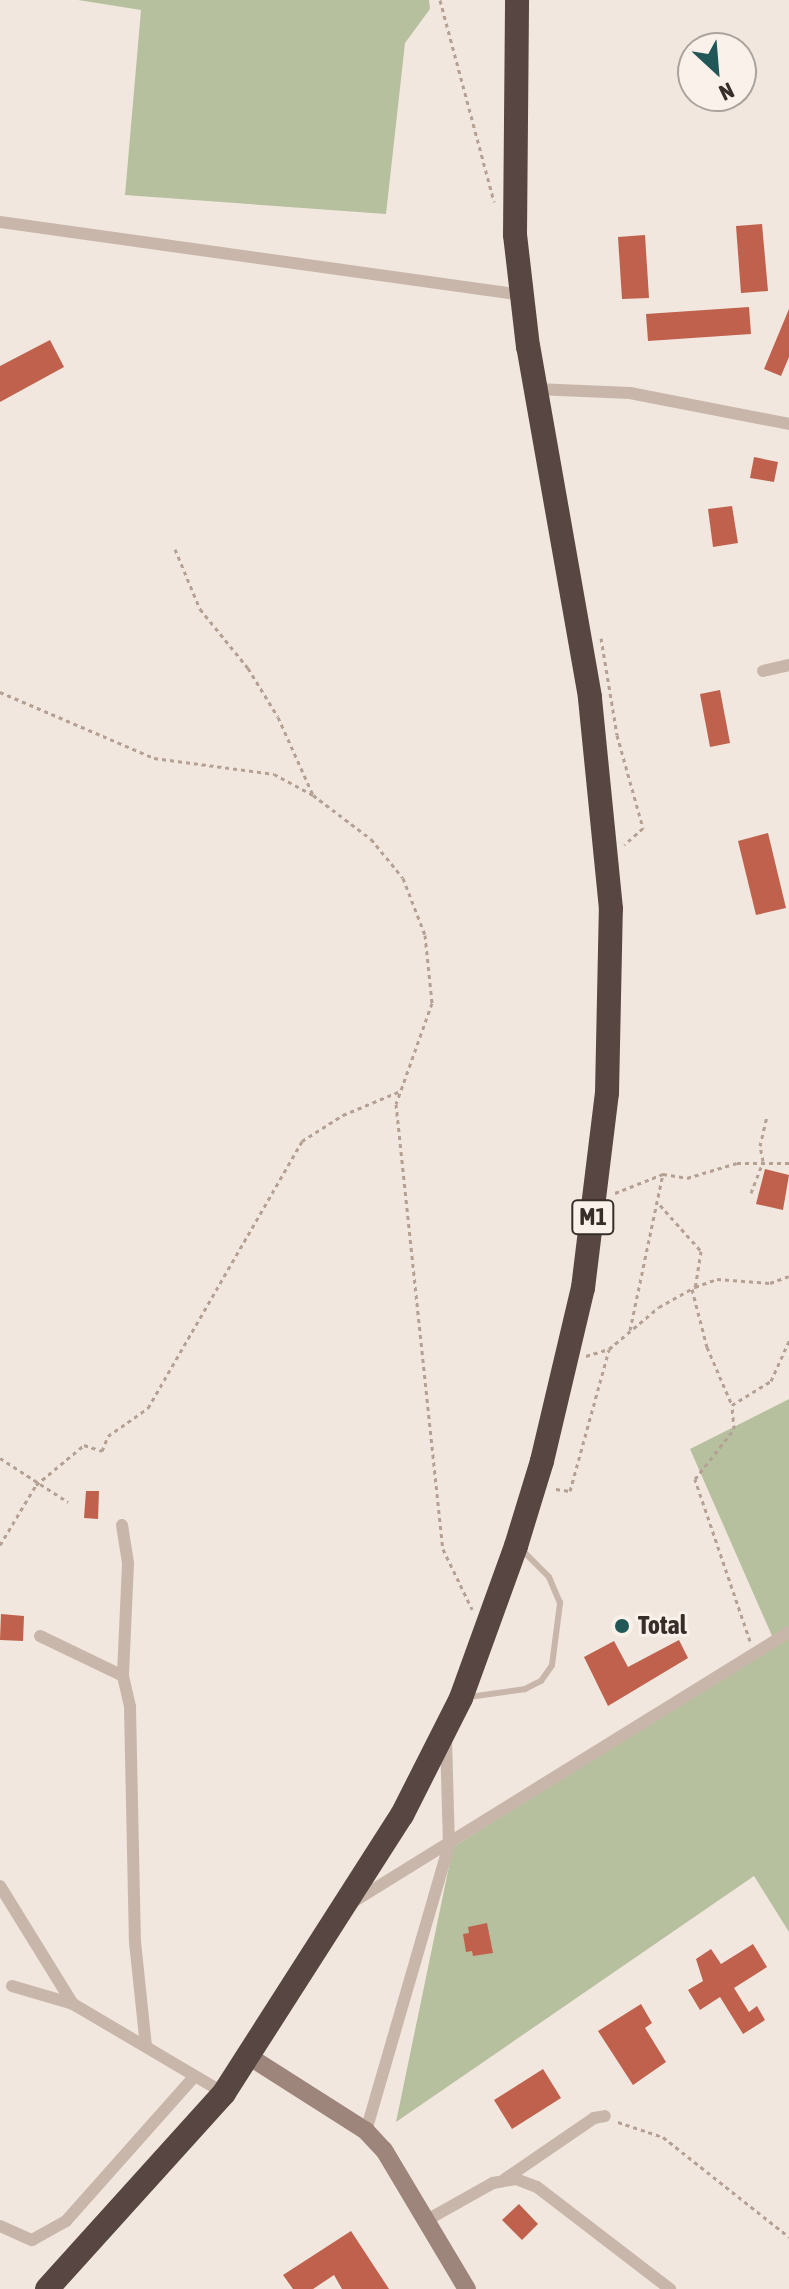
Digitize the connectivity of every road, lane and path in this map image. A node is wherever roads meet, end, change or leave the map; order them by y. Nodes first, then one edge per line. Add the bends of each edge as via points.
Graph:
1 (440, 0) edge
2 (517, 0) edge
3 (0, 222) edge
4 (515, 235) junction
5 (522, 295) junction
6 (536, 389) junction
7 (789, 424) edge
8 (175, 549) dead end
9 (789, 665) edge
10 (763, 671) dead end
11 (0, 692) edge
12 (313, 795) junction
13 (398, 1092) junction
14 (767, 1116) dead end
15 (763, 1161) junction
16 (789, 1163) edge
17 (663, 1174) junction
18 (751, 1193) dead end
19 (606, 1196) dead end
20 (660, 1205) junction
21 (789, 1276) edge
22 (694, 1288) junction
23 (630, 1330) junction
24 (789, 1341) edge
25 (609, 1349) junction
26 (565, 1367) junction
27 (732, 1405) junction
28 (0, 1458) edge
29 (542, 1461) junction
30 (36, 1485) junction
31 (68, 1502) dead end
32 (122, 1525) dead end
33 (0, 1545) edge
34 (516, 1546) junction
35 (789, 1632) edge
36 (484, 1633) junction
37 (40, 1636) dead end
38 (754, 1651) junction
39 (123, 1676) junction
40 (461, 1698) junction
41 (446, 1728) junction
42 (449, 1842) junction
43 (0, 1886) edge
44 (339, 1911) junction
45 (12, 1986) dead end
46 (73, 2004) junction
47 (146, 2046) junction
48 (250, 2057) junction
49 (194, 2077) junction
50 (224, 2093) junction
51 (605, 2116) joint
52 (366, 2131) junction
53 (505, 2179) junction
54 (427, 2220) junction
55 (0, 2226) edge
56 (789, 2237) edge
57 (47, 2289) edge
58 (467, 2289) edge
59 (670, 2289) edge

1 - 4 path via 498,213
2 - 4 highway, M1
3 - 5 street
4 - 5 highway, M1
5 - 6 highway, M1
6 - 7 street via 630,393
6 - 26 highway, M1 via 590,697 606,818 613,965 604,1130 583,1288
8 - 12 path via 200,609 248,668 278,717
9 - 10 street
11 - 12 path via 154,758 274,774
12 - 13 path via 371,839 403,878 425,935 432,1003
13 - 30 path via 343,1115 302,1141 148,1408 108,1436 102,1451 84,1445
13 - 36 path via 443,1549
14 - 15 path via 760,1146
15 - 16 path
15 - 17 path via 687,1178
15 - 18 path
17 - 19 path
17 - 20 path
20 - 22 path via 701,1251
20 - 23 path
21 - 22 path via 770,1283 717,1279
22 - 23 path
22 - 27 path via 707,1347
23 - 25 path
24 - 27 path via 771,1381
25 - 26 path
25 - 29 path via 567,1494 554,1488
26 - 29 highway, M1
27 - 38 path via 734,1429 695,1479
28 - 30 path
29 - 34 highway, M1
30 - 31 path
30 - 33 path via 12,1517
32 - 39 street via 128,1564
34 - 36 highway, M1
34 - 40 lane via 549,1577 560,1603 552,1665 541,1681 525,1689
35 - 38 street
36 - 40 highway, M1
37 - 39 street
38 - 42 street
39 - 47 street via 130,1720 135,1942
40 - 41 highway, M1
41 - 42 street
41 - 44 highway, M1 via 402,1815
42 - 44 street
42 - 52 street
43 - 46 street
44 - 48 highway, M1
45 - 46 street
46 - 47 street
47 - 49 street
48 - 50 highway, M1
48 - 52 street
49 - 50 street
49 - 55 street via 66,2221 32,2240
50 - 57 highway, M1
51 - 53 street via 594,2118
51 - 56 path via 629,2130 663,2137
52 - 54 street
53 - 54 street
53 - 59 street via 537,2187
54 - 58 street

